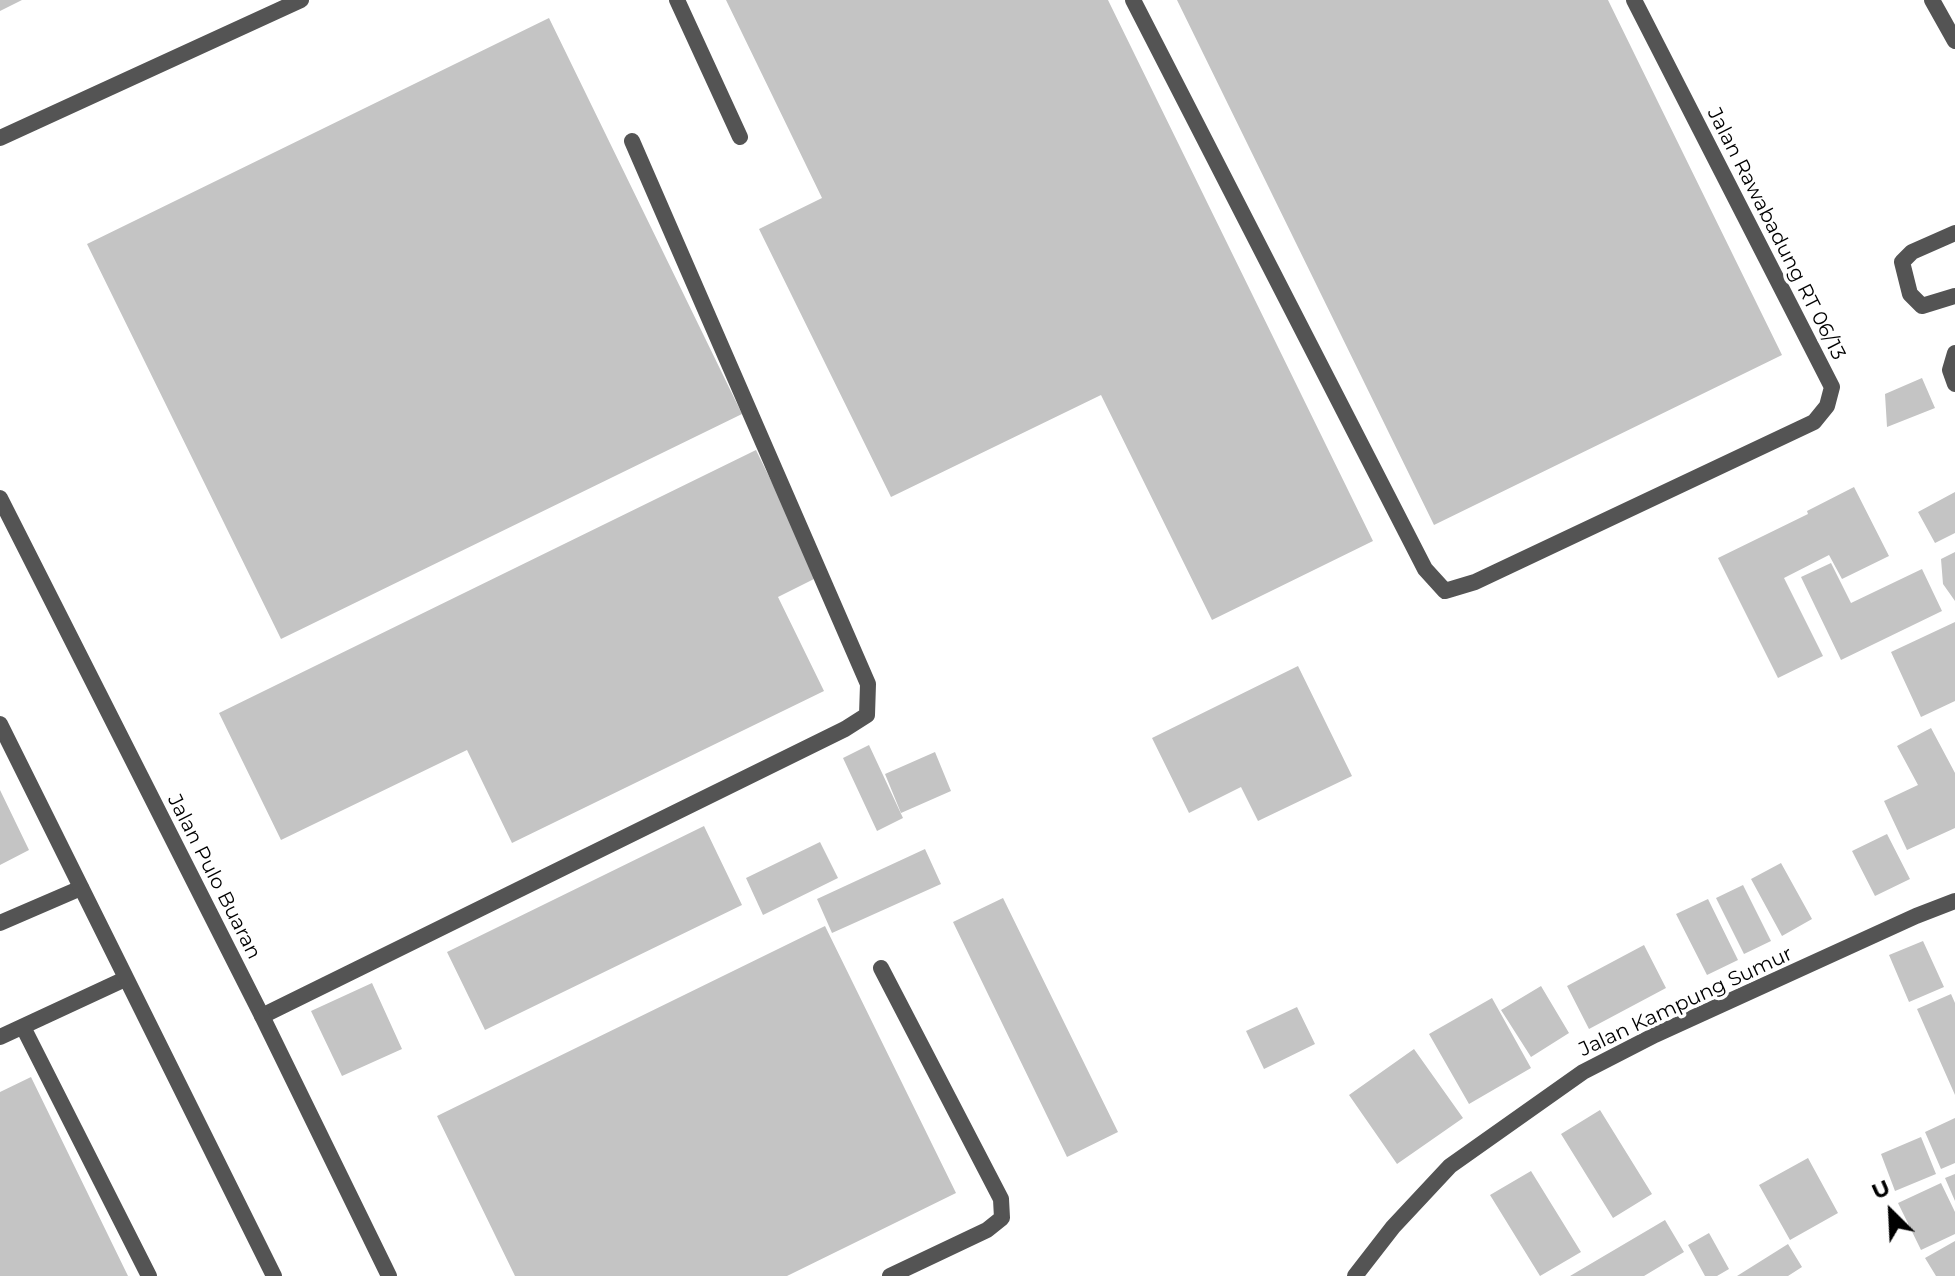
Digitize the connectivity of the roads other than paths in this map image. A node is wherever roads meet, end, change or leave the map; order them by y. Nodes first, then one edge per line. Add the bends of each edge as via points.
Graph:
1 (301, 0) edge
2 (677, 0) edge
3 (1133, 0) edge
4 (1634, 0) edge
5 (1932, 0) edge
6 (1955, 41) edge
7 (740, 137) dead end
8 (0, 138) edge
9 (632, 141) dead end
10 (1955, 233) edge
11 (1955, 296) edge
12 (1955, 353) edge
13 (1955, 384) edge
14 (0, 498) edge
15 (0, 724) edge
16 (81, 888) junction
17 (1955, 901) edge
18 (0, 923) edge
19 (881, 968) dead end
20 (125, 979) junction
21 (262, 1016) junction
22 (23, 1027) junction
23 (0, 1037) edge
24 (149, 1276) edge
25 (274, 1276) edge
26 (389, 1276) edge
27 (890, 1276) edge
28 (1355, 1276) edge

1 - 8 street
2 - 7 street
3 - 4 street, Jalan Rawabadung RT 06/13 via 1425,569 1445,591 1475,582 1814,422 1827,406 1832,387
5 - 6 street
9 - 21 street via 868,684 867,715
10 - 11 street via 1902,262 1910,294 1922,306
12 - 13 street via 1950,370
14 - 21 street, Jalan Pulo Buaran
15 - 16 street
16 - 18 street
16 - 20 street
17 - 28 street, Jalan Kampung Sumur via 1583,1072 1450,1166
19 - 27 street via 1001,1199 1002,1218
20 - 22 street
20 - 25 street
21 - 26 street, Jalan Pulo Buaran
22 - 23 street
22 - 24 street

